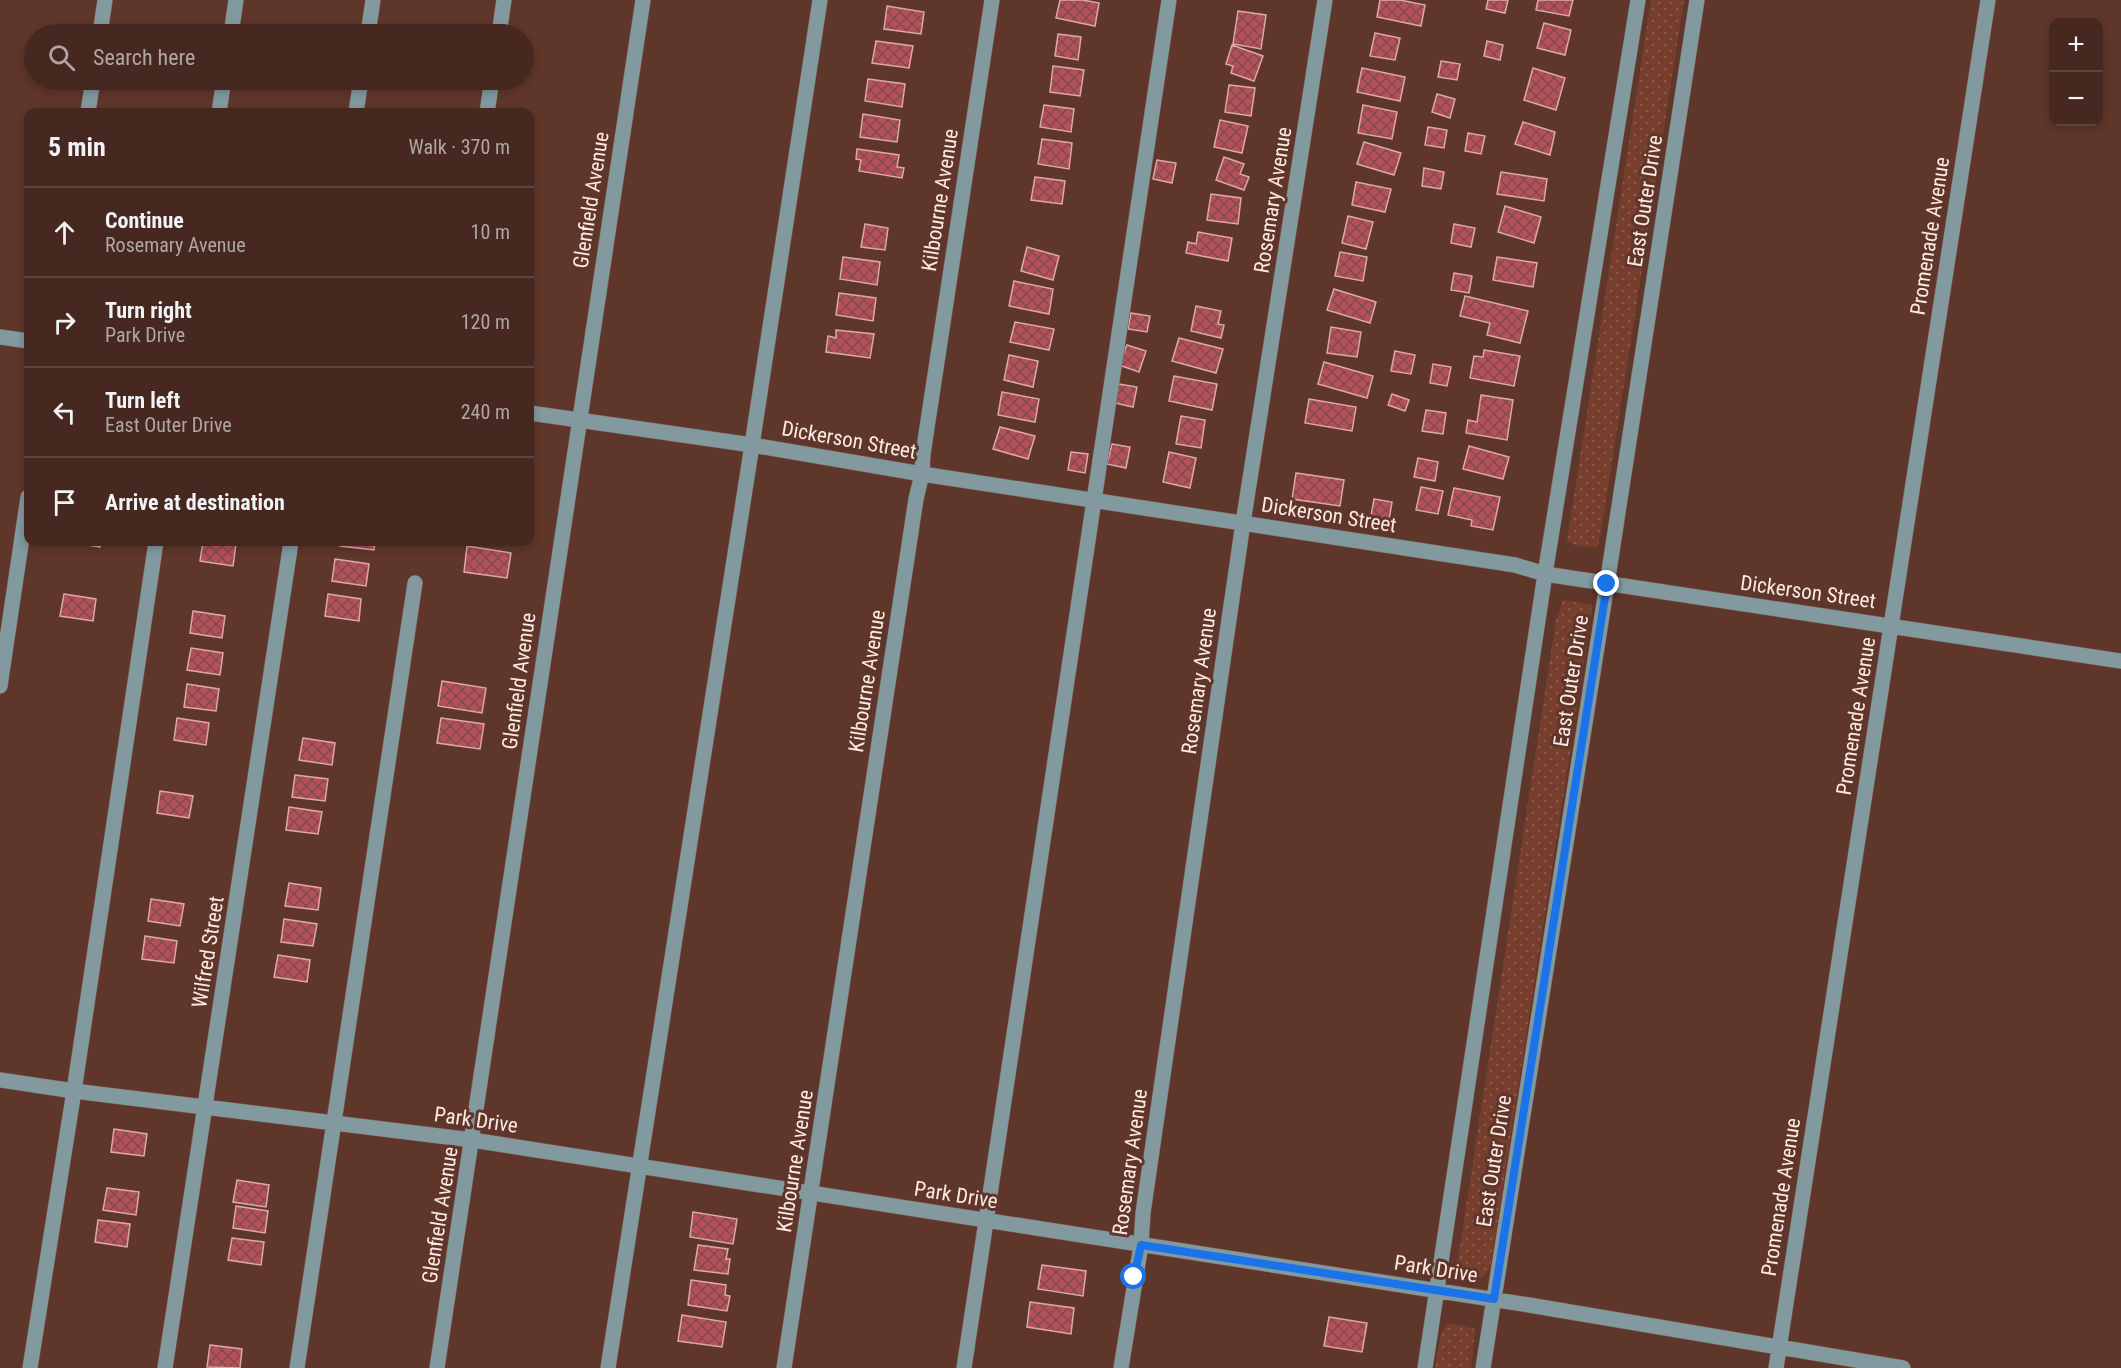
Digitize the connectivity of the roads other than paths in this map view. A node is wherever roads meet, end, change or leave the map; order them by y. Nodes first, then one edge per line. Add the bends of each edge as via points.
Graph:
1 (105, 0) edge
2 (236, 0) edge
3 (373, 0) edge
4 (504, 0) edge
5 (643, 0) edge
6 (820, 0) edge
7 (992, 0) edge
8 (1169, 0) edge
9 (1325, 0) edge
10 (1638, 0) edge
11 (1697, 0) edge
12 (1988, 0) edge
13 (101, 24) edge
14 (232, 24) edge
15 (369, 24) edge
16 (500, 24) edge
17 (91, 90) edge
18 (222, 90) edge
19 (359, 90) edge
20 (490, 90) edge
21 (89, 108) edge
22 (220, 108) edge
23 (357, 108) edge
24 (488, 108) edge
25 (0, 337) edge
26 (24, 340) edge
27 (534, 414) edge
28 (579, 420) junction
29 (752, 445) junction
30 (922, 474) junction
31 (1093, 500) junction
32 (1244, 523) junction
33 (24, 524) edge
34 (155, 546) edge
35 (290, 546) edge
36 (1545, 574) junction
37 (415, 583) dead end
38 (1607, 584) junction
39 (1891, 625) junction
40 (2121, 661) edge
41 (0, 686) edge
42 (0, 1080) edge
43 (74, 1091) junction
44 (206, 1106) junction
45 (335, 1123) junction
46 (472, 1140) junction
47 (638, 1166) junction
48 (811, 1193) junction
49 (987, 1221) junction
50 (1141, 1245) junction
51 (1437, 1291) junction
52 (1494, 1299) junction
53 (1779, 1347) junction
54 (30, 1368) edge
55 (165, 1368) edge
56 (297, 1368) edge
57 (437, 1368) edge
58 (608, 1368) edge
59 (784, 1368) edge
60 (964, 1368) edge
61 (1121, 1368) edge
62 (1425, 1368) edge
63 (1483, 1368) edge
64 (1776, 1368) edge
65 (1903, 1368) edge

1 - 13 street
2 - 14 street
3 - 15 street
4 - 16 street
5 - 28 street, Glenfield Avenue
6 - 29 street
7 - 30 street, Kilbourne Avenue
8 - 31 street
9 - 32 street, Rosemary Avenue
10 - 36 street, East Outer Drive
11 - 38 street, East Outer Drive
12 - 39 street, Promenade Avenue
17 - 21 street
18 - 22 street
19 - 23 street
20 - 24 street
25 - 26 street
27 - 28 street, Dickerson Street
28 - 29 street, Dickerson Street
28 - 46 street, Glenfield Avenue
29 - 30 street, Dickerson Street
29 - 47 street
30 - 31 street, Dickerson Street
30 - 48 street, Kilbourne Avenue
31 - 32 street, Dickerson Street
31 - 49 street
32 - 36 street, Dickerson Street via 1515,565
32 - 50 street, Rosemary Avenue
33 - 41 street
34 - 43 street
35 - 44 street, Wilfred Street
36 - 38 street, Dickerson Street
36 - 51 street, East Outer Drive
37 - 45 street
38 - 39 street, Dickerson Street
38 - 52 street, East Outer Drive
39 - 40 street, Dickerson Street
39 - 53 street, Promenade Avenue
42 - 43 street, Park Drive
43 - 44 street, Park Drive
43 - 54 street
44 - 45 street, Park Drive
44 - 55 street, Wilfred Street
45 - 46 street, Park Drive
45 - 56 street
46 - 47 street, Park Drive
46 - 57 street, Glenfield Avenue
47 - 48 street, Park Drive
47 - 58 street
48 - 49 street, Park Drive
48 - 59 street, Kilbourne Avenue
49 - 50 street, Park Drive
49 - 60 street
50 - 51 street, Park Drive
50 - 61 street, Rosemary Avenue
51 - 52 street, Park Drive
51 - 62 street, East Outer Drive
52 - 53 street, Park Drive
52 - 63 street, East Outer Drive
53 - 64 street, Promenade Avenue
53 - 65 street, Park Drive

